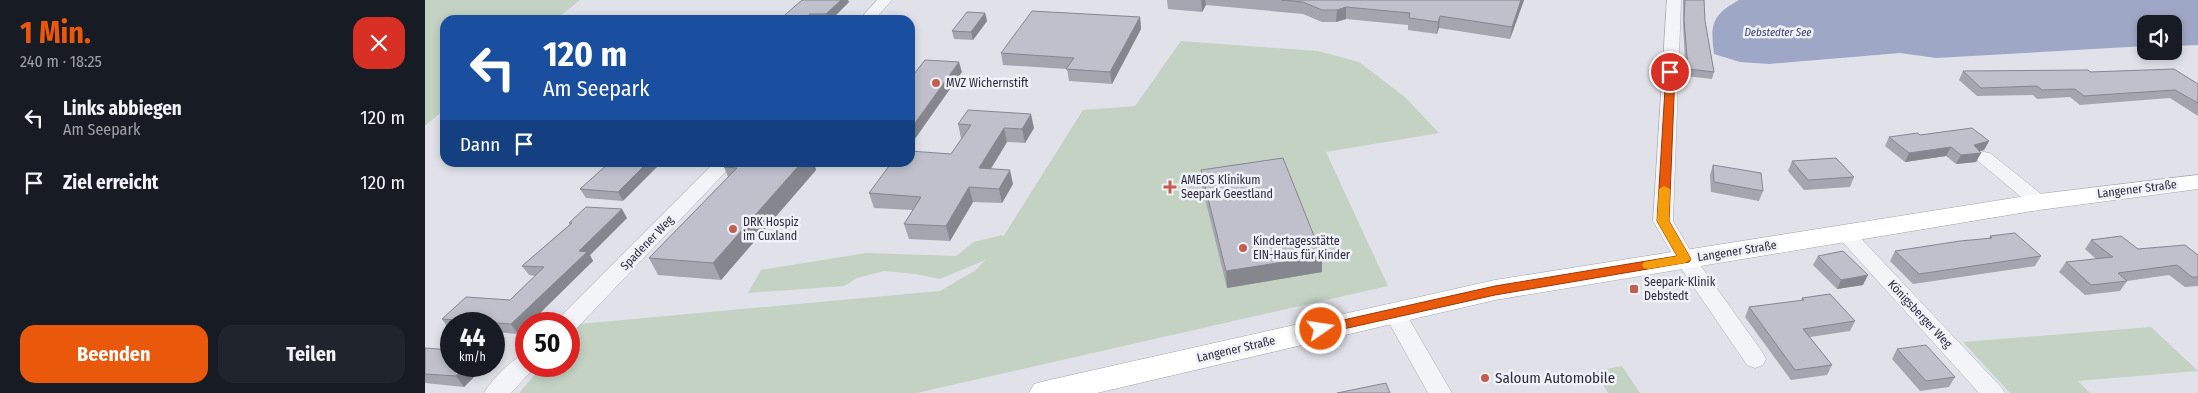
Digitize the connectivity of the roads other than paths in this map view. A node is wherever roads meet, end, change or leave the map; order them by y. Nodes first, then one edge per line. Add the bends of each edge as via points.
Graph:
1 (885, 0) edge
2 (1673, 0) edge
3 (870, 15) edge
4 (1984, 158) dead end
5 (721, 167) edge
6 (2198, 182) edge
7 (2039, 202) junction
8 (1846, 234) junction
9 (1685, 259) junction
10 (579, 312) edge
11 (1394, 312) junction
12 (1755, 359) dead end
13 (515, 375) edge
14 (496, 393) edge
15 (1045, 393) edge
16 (1440, 393) edge
17 (1993, 393) edge

1 - 3 street
2 - 9 street via 1663,221
4 - 7 street
5 - 10 street, Spadener Weg
6 - 7 main road, Langener Straße
7 - 8 main road, Langener Straße
8 - 9 main road, Langener Straße
8 - 17 street, Königsberger Weg
9 - 11 main road, Langener Straße via 1495,290
9 - 12 street
11 - 15 main road, Langener Straße
11 - 16 street
13 - 14 street

